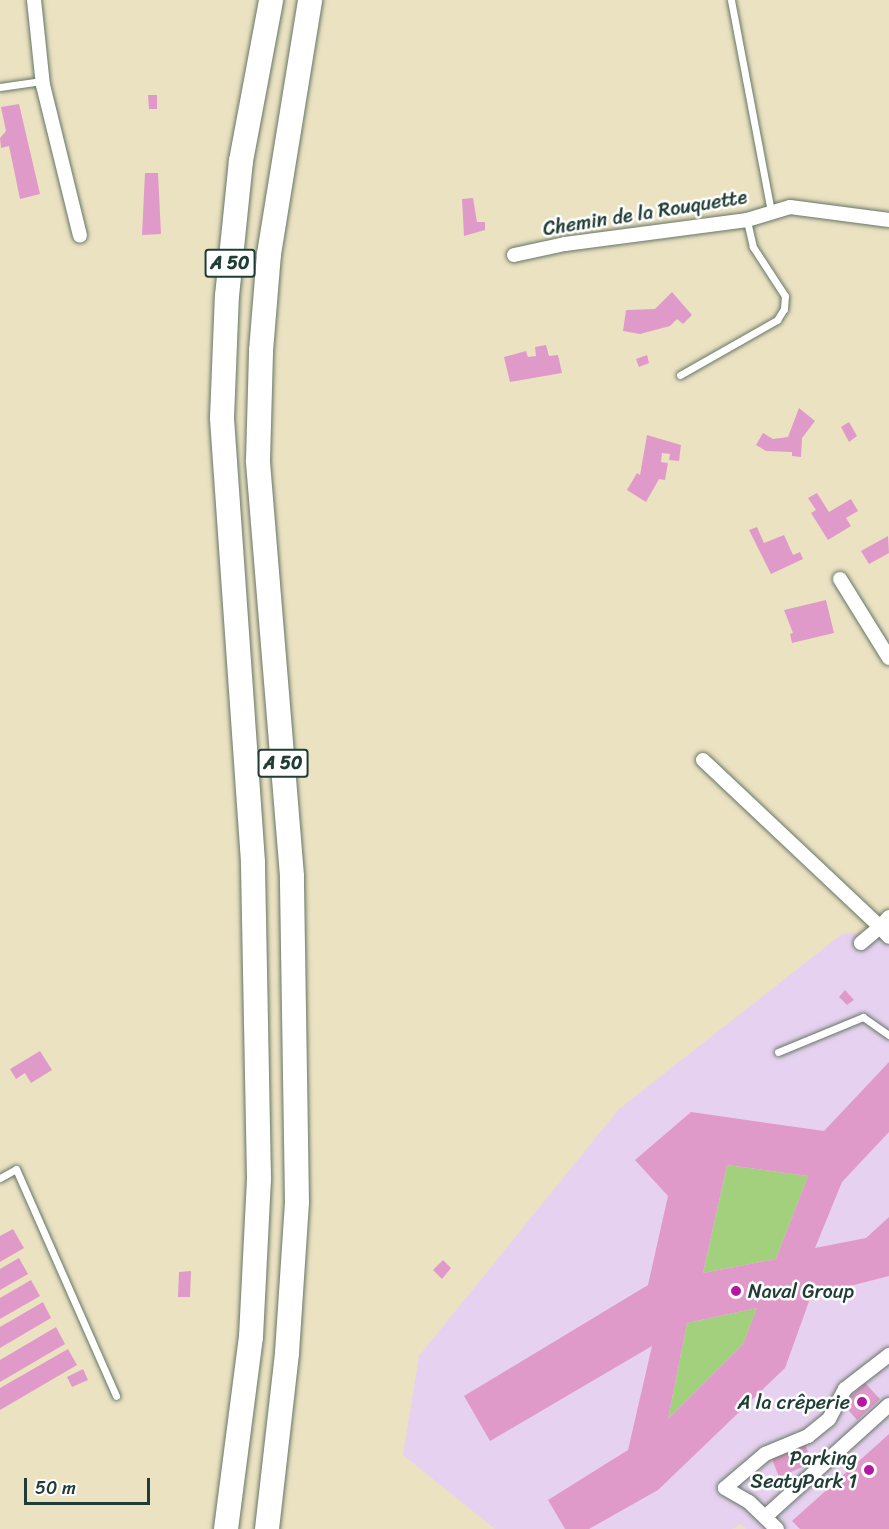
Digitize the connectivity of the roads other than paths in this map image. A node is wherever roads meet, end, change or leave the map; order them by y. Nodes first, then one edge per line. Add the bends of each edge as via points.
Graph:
1 (34, 0) edge
2 (272, 0) edge
3 (310, 0) edge
4 (731, 0) edge
5 (42, 81) junction
6 (0, 87) edge
7 (771, 211) junction
8 (747, 220) junction
9 (889, 220) edge
10 (80, 236) dead end
11 (514, 255) dead end
12 (680, 375) dead end
13 (840, 579) dead end
14 (889, 658) edge
15 (703, 760) dead end
16 (886, 927) edge
17 (861, 943) dead end
18 (889, 1035) edge
19 (778, 1052) dead end
20 (0, 1178) edge
21 (889, 1355) edge
22 (116, 1396) dead end
23 (889, 1405) edge
24 (765, 1517) junction
25 (226, 1529) edge
26 (267, 1529) edge
27 (777, 1529) edge

1 - 5 street
2 - 25 highway, A 50 via 241,161 226,296 222,418 253,862 259,1179 251,1337
3 - 26 highway, A 50 via 269,254 261,351 258,460 292,876 297,1202 288,1353
4 - 7 lane
5 - 6 lane
5 - 10 street
7 - 8 street, Chemin de la Rouquette
7 - 9 street, Chemin de la Rouquette via 790,207
8 - 11 street, Chemin de la Rouquette via 565,244
8 - 12 lane via 753,247 785,296 784,309 777,321
13 - 14 street
15 - 16 street
16 - 17 street
18 - 19 lane via 863,1017
20 - 22 lane via 16,1168
21 - 24 street via 846,1389 829,1419 808,1436 765,1454 724,1488 749,1502
23 - 24 street
24 - 27 street

